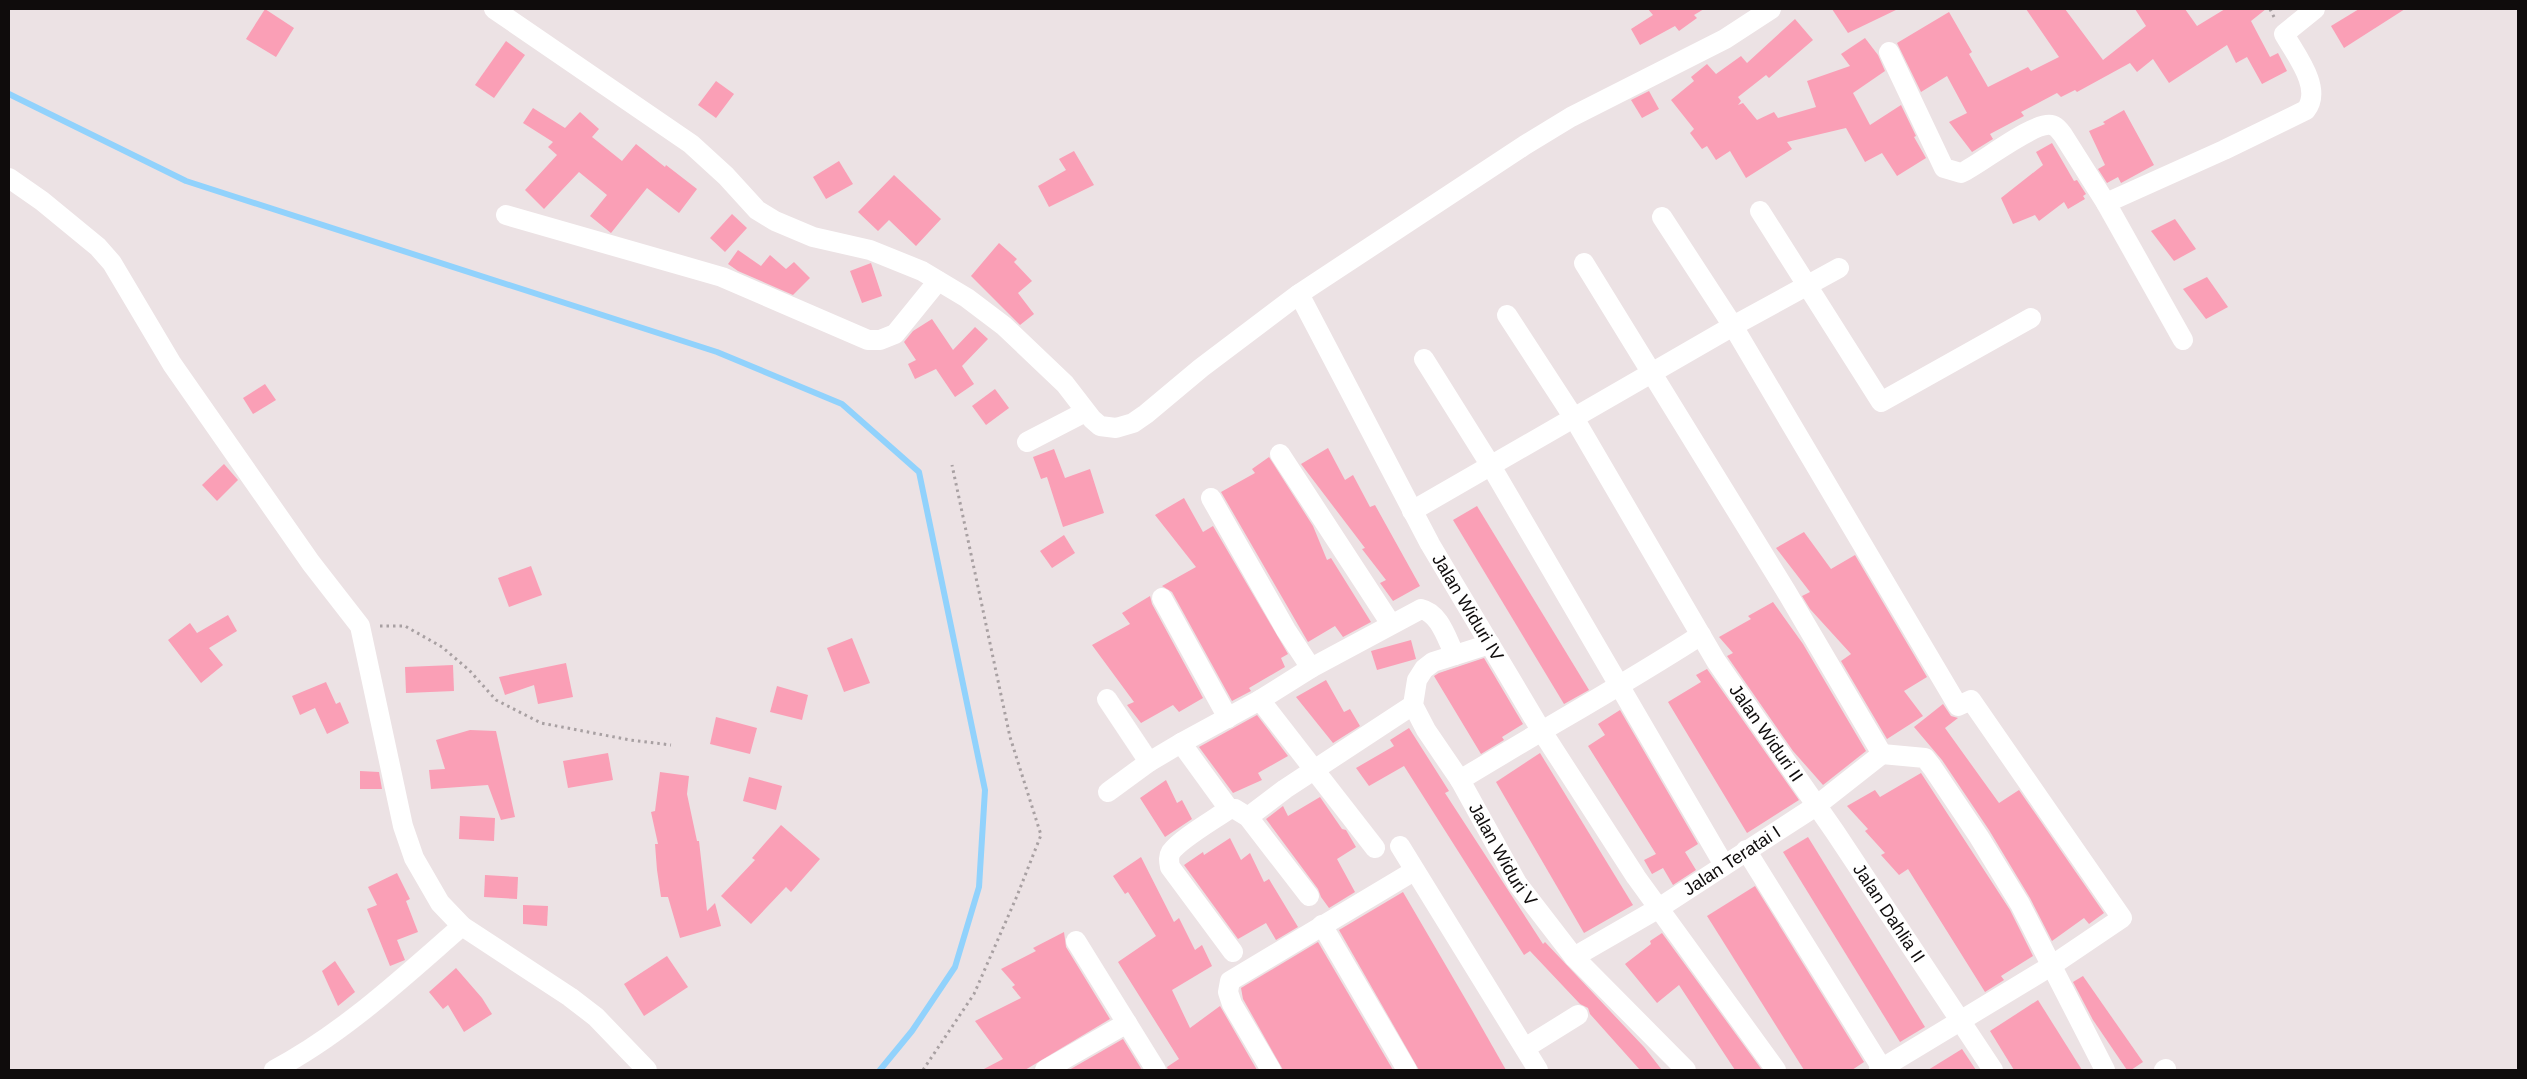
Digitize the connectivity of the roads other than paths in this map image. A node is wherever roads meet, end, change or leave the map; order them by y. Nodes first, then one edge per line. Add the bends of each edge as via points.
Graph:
1 (494, 9) edge
2 (1771, 9) edge
3 (2315, 9) edge
4 (1889, 52) dead end
5 (9, 178) edge
6 (2106, 203) junction
7 (1760, 211) dead end
8 (506, 215) dead end
9 (1662, 217) dead end
10 (1584, 263) dead end
11 (1838, 268) dead end
12 (938, 281) junction
13 (1806, 286) junction
14 (1299, 294) junction
15 (1507, 315) dead end
16 (2031, 318) dead end
17 (1733, 326) junction
18 (2183, 340) dead end
19 (1424, 360) dead end
20 (1651, 373) junction
21 (1085, 412) junction
22 (1574, 418) junction
23 (1027, 442) dead end
24 (1280, 454) dead end
25 (1491, 466) junction
26 (1211, 498) dead end
27 (1412, 512) junction
28 (1162, 598) dead end
29 (1391, 624) junction
30 (1701, 635) junction
31 (1490, 644) junction
32 (1455, 655) junction
33 (1311, 668) junction
34 (1620, 687) junction
35 (1107, 699) dead end
36 (1260, 700) junction
37 (1413, 705) junction
38 (1228, 718) junction
39 (1541, 730) junction
40 (1181, 743) junction
41 (1882, 754) junction
42 (1149, 762) junction
43 (1315, 769) junction
44 (1460, 780) junction
45 (1108, 792) dead end
46 (1816, 806) junction
47 (1229, 809) junction
48 (1248, 817) junction
49 (1400, 846) dead end
50 (1375, 848) dead end
51 (1746, 850) junction
52 (1724, 865) junction
53 (1414, 871) junction
54 (1309, 896) dead end
55 (1659, 908) junction
56 (1322, 925) junction
57 (462, 926) junction
58 (1076, 941) dead end
59 (1233, 952) dead end
60 (1574, 957) junction
61 (2051, 966) junction
62 (1578, 1015) dead end
63 (1961, 1020) junction
64 (1127, 1023) junction
65 (1525, 1048) junction
66 (1049, 1069) edge
67 (274, 1070) edge
68 (647, 1070) edge
69 (1156, 1070) edge
70 (1271, 1070) edge
71 (1407, 1070) edge
72 (1538, 1070) edge
73 (1686, 1070) edge
74 (1776, 1070) edge
75 (1881, 1070) edge
76 (1993, 1070) edge
77 (2105, 1070) edge

1 - 12 street via 691,144 721,170 758,210 813,237 870,250
2 - 14 street via 1694,56 1571,116
3 - 6 street via 2284,34 2312,91 2306,110
4 - 6 street via 1944,168 1960,173 2030,131 2050,125 2063,135
5 - 57 street via 85,236 112,263 172,364 311,563 360,626 403,826 425,881
6 - 18 street
7 - 13 street
8 - 12 street via 722,277 868,340 880,340 895,334
9 - 17 street
10 - 20 street
11 - 13 street
12 - 21 street via 1004,326 1065,384
13 - 16 street via 1881,402
13 - 17 street
14 - 21 street via 1133,423 1108,428 1100,426
14 - 27 street, Jalan Widuri IV
15 - 22 street, Jalan Widuri II
17 - 20 street
17 - 61 street via 1958,706 1971,700 2122,918
19 - 25 street
20 - 22 street
20 - 41 street
21 - 23 street
22 - 25 street
22 - 30 street, Jalan Widuri II
24 - 29 street
25 - 27 street
25 - 34 street
26 - 33 street
27 - 31 street, Jalan Widuri IV
28 - 38 street
29 - 32 street via 1421,609 1428,611 1436,618
29 - 33 street
30 - 34 street
30 - 46 street, Jalan Widuri II
31 - 32 street
31 - 39 street, Jalan Widuri IV
32 - 37 street via 1424,668 1417,680
33 - 36 street
34 - 39 street
34 - 52 street
35 - 42 street
36 - 38 street
36 - 43 street
37 - 43 street
37 - 44 street, Jalan Widuri V
38 - 40 street
39 - 44 street
39 - 55 street, Jalan Widuri IV
40 - 42 street
40 - 47 street
41 - 46 street, Jalan Teratai I
41 - 61 street via 1925,758 2003,876
42 - 45 street
43 - 48 street
43 - 50 street
44 - 60 street, Jalan Widuri V via 1517,883
46 - 51 street, Jalan Teratai I
46 - 63 street, Jalan Dahlia II
47 - 48 street
47 - 59 street via 1175,848 1168,860
48 - 54 street
49 - 53 street
51 - 52 street, Jalan Teratai I
51 - 75 street
52 - 55 street, Jalan Teratai I
53 - 56 street
53 - 65 street
55 - 60 street, Jalan Teratai I
55 - 74 street, Jalan Widuri IV
56 - 70 street via 1228,984 1232,1004
56 - 71 street
57 - 67 street via 358,1015 307,1052
57 - 68 street via 596,1017
58 - 64 street
60 - 73 street, Jalan Widuri V
61 - 63 street
61 - 77 street
62 - 65 street
63 - 75 street
63 - 76 street, Jalan Dahlia II
64 - 66 street
64 - 69 street
65 - 72 street

